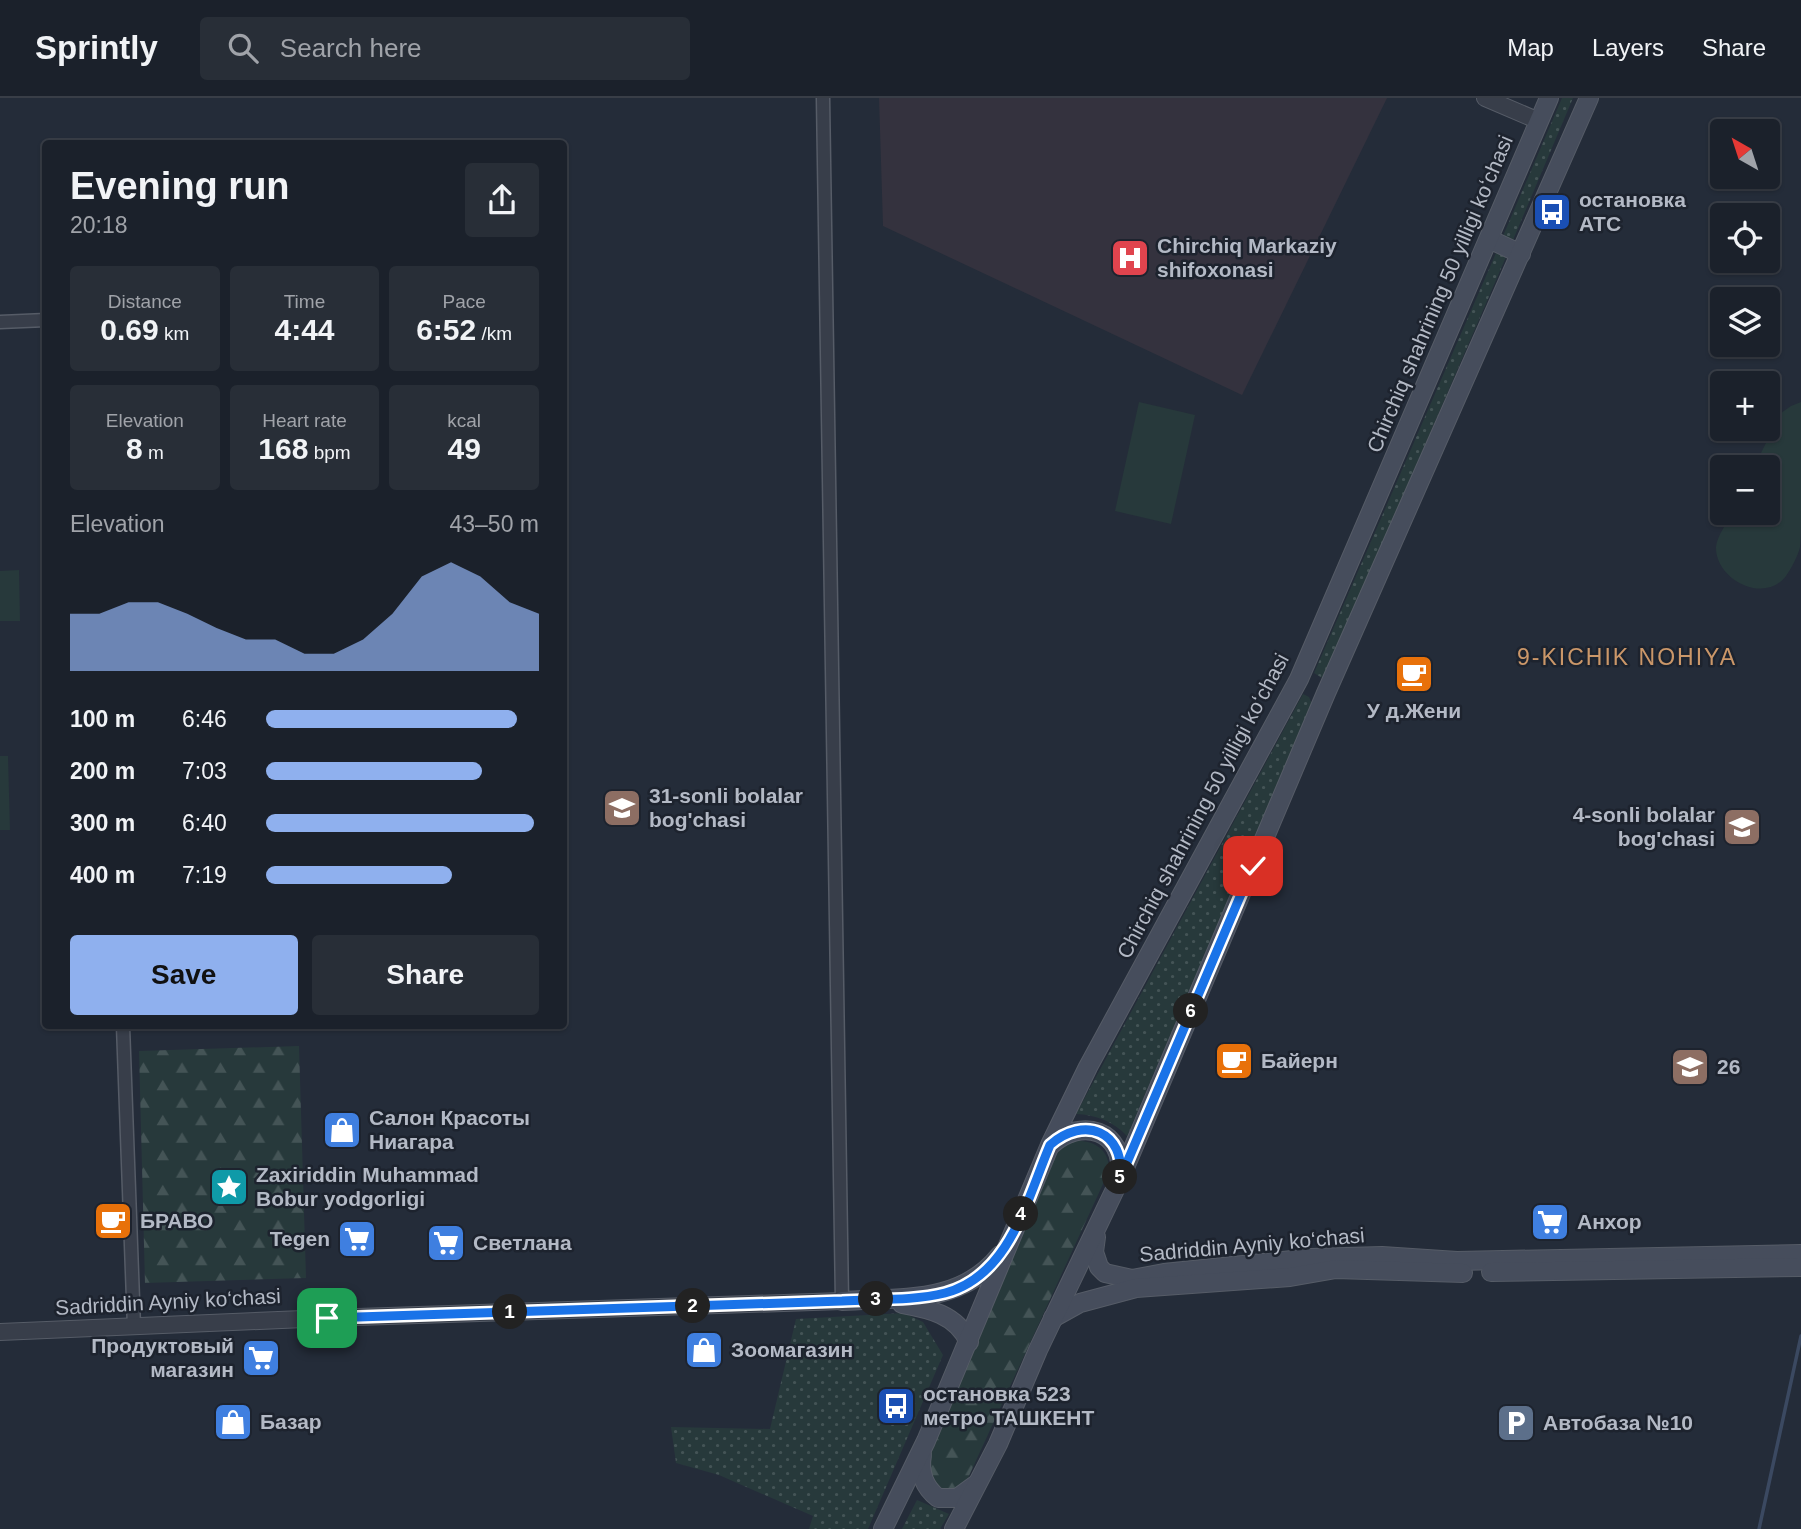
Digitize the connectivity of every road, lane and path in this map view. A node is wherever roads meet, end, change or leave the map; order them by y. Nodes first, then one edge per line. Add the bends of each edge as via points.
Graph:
1 (823, 98) edge
2 (1485, 98) edge
3 (1549, 98) edge
4 (1588, 98) edge
5 (1539, 121) junction
6 (1489, 239) junction
7 (1521, 254) junction
8 (42, 320) edge
9 (0, 321) edge
10 (1299, 680) junction
11 (1326, 693) junction
12 (123, 1029) edge
13 (1050, 1145) junction
14 (1120, 1179) junction
15 (1101, 1217) junction
16 (1009, 1243) junction
17 (1801, 1254) edge
18 (1801, 1267) edge
19 (842, 1301) junction
20 (1053, 1318) junction
21 (134, 1327) junction
22 (0, 1332) edge
23 (969, 1342) junction
24 (926, 1441) junction
25 (985, 1470) junction
26 (883, 1529) edge
27 (954, 1529) edge

1 - 19 street
2 - 5 street
3 - 5 main road, Chirchiq shahrining 50 yilligi koʻchasi
4 - 7 main road
5 - 6 main road, Chirchiq shahrining 50 yilligi koʻchasi
6 - 7 main road
6 - 10 main road, Chirchiq shahrining 50 yilligi koʻchasi
7 - 11 main road
8 - 9 street
10 - 11 main road
10 - 13 main road, Chirchiq shahrining 50 yilligi koʻchasi
11 - 14 main road
12 - 21 street
13 - 14 main road via 1072,1130 1097,1132 1118,1150
13 - 16 main road, Chirchiq shahrining 50 yilligi koʻchasi
14 - 15 main road
15 - 17 main road, Sadriddin Ayniy ko‘chasi via 1095,1245 1097,1264 1105,1273 1132,1279 1311,1258 1457,1261
15 - 20 main road
16 - 19 main road via 989,1269 952,1291
16 - 23 main road, Chirchiq shahrining 50 yilligi koʻchasi
18 - 20 main road, Sadriddin Ayniy ko‘chasi via 1456,1273 1336,1269 1290,1277 1136,1288 1080,1303
19 - 21 street, Sadriddin Ayniy ko‘chasi
19 - 23 main road via 926,1308 953,1321
20 - 25 main road
21 - 22 street, Sadriddin Ayniy ko‘chasi
23 - 24 main road, Chirchiq shahrining 50 yilligi koʻchasi
24 - 25 main road via 922,1475 927,1488 938,1497 951,1500 962,1496
24 - 26 main road, Chirchiq shahrining 50 yilligi koʻchasi
25 - 27 main road

